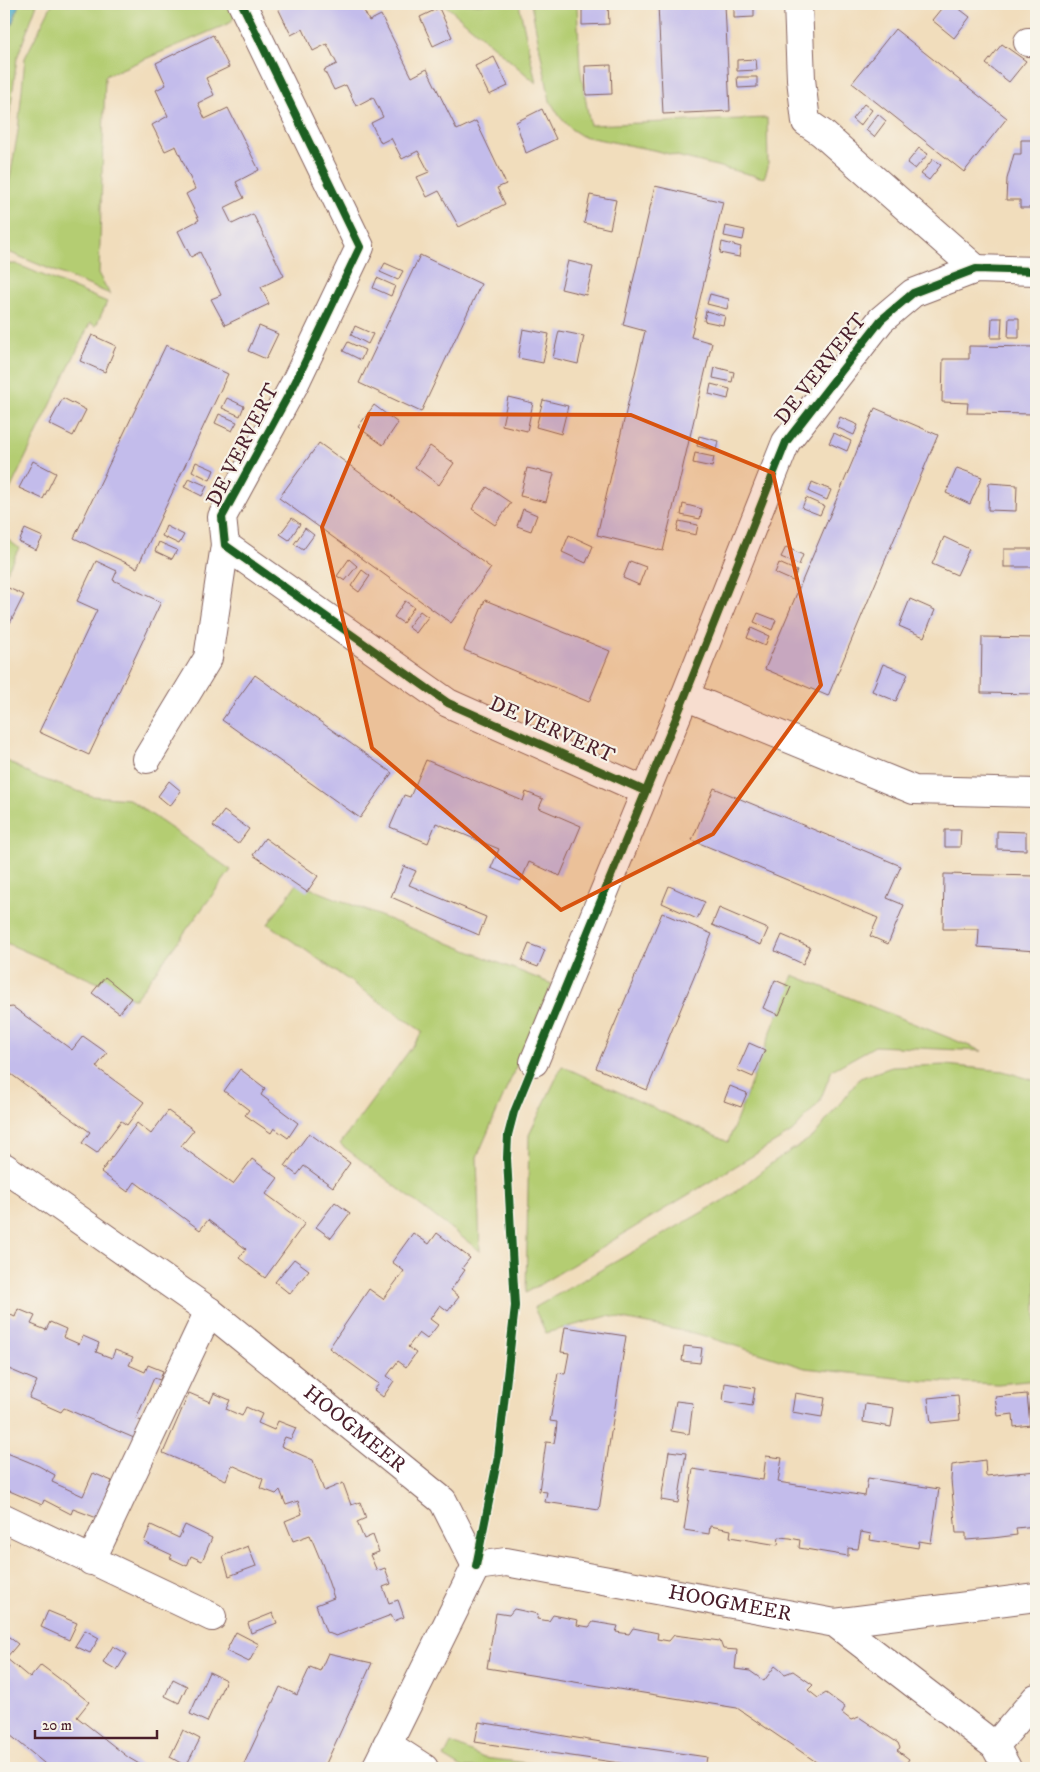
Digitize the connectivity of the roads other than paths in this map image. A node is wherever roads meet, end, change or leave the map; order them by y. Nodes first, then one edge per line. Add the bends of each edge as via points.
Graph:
1 (242, 4) edge
2 (798, 4) edge
3 (976, 269) junction
4 (1036, 271) edge
5 (225, 545) junction
6 (685, 696) junction
7 (147, 759) dead end
8 (645, 791) junction
9 (1036, 793) edge
10 (534, 1062) dead end
11 (4, 1167) edge
12 (210, 1311) junction
13 (4, 1518) edge
14 (91, 1561) junction
15 (476, 1566) junction
16 (1036, 1597) edge
17 (212, 1617) dead end
18 (835, 1623) junction
19 (1036, 1698) edge
20 (382, 1756) edge
21 (1001, 1757) edge
22 (424, 1768) edge

1 - 5 street, DE VERVERT via 360,247 294,383 222,516
2 - 3 street via 806,122
3 - 4 street, DE VERVERT
3 - 6 street, DE VERVERT via 913,293 881,320 786,442
5 - 7 street, DE VERVERT via 208,658
5 - 8 street, DE VERVERT via 448,703
6 - 8 street, DE VERVERT
6 - 9 street via 914,790
8 - 10 street, DE VERVERT
11 - 12 street, HOOGMEER
12 - 14 street
12 - 15 street, HOOGMEER via 443,1501
13 - 14 street
14 - 17 street
15 - 18 street, HOOGMEER via 506,1562
15 - 20 street
16 - 18 street, HOOGMEER
18 - 21 street, HOOGMEER
19 - 21 street, HOOGMEER
20 - 22 street

